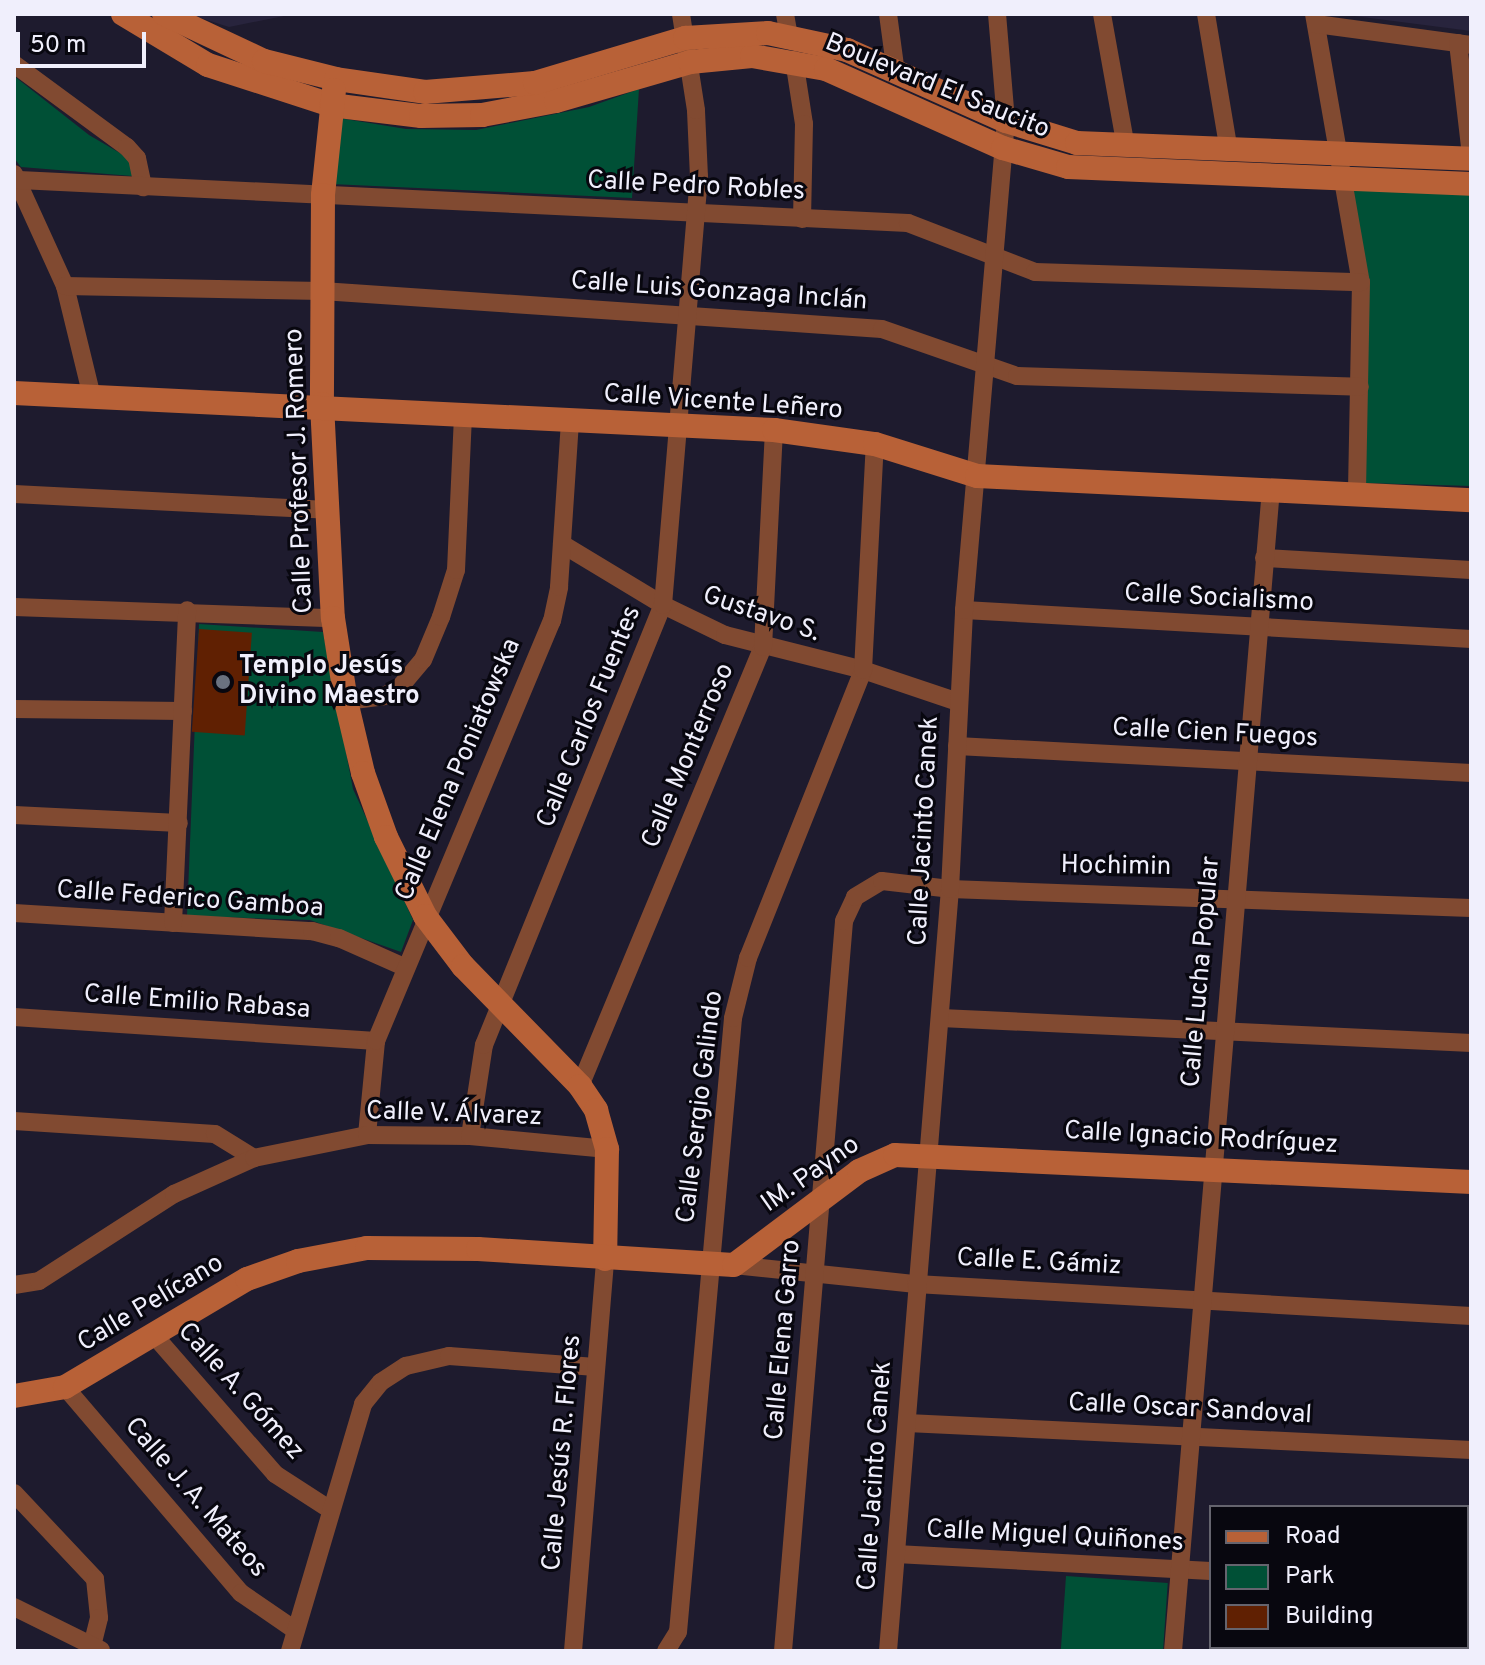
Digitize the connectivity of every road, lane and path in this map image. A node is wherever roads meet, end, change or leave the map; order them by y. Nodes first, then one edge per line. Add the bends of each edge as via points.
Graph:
1 (123, 14) edge
2 (164, 14) edge
3 (888, 14) edge
4 (997, 14) edge
5 (1102, 14) edge
6 (1206, 14) edge
7 (1315, 19) edge
8 (683, 26) edge
9 (789, 37) edge
10 (1464, 44) edge
11 (690, 62) junction
12 (14, 64) edge
13 (896, 73) junction
14 (336, 79) junction
15 (331, 105) junction
16 (1006, 121) junction
17 (1126, 147) junction
18 (1003, 148) junction
19 (1229, 152) junction
20 (1339, 154) junction
21 (1471, 157) edge
22 (17, 177) edge
23 (1343, 179) junction
24 (1471, 184) edge
25 (143, 187) junction
26 (323, 195) junction
27 (697, 214) junction
28 (802, 219) junction
29 (994, 255) junction
30 (1361, 282) junction
31 (65, 286) junction
32 (322, 291) junction
33 (688, 315) junction
34 (984, 366) junction
35 (1360, 387) junction
36 (14, 393) edge
37 (92, 397) junction
38 (322, 404) junction
39 (463, 415) junction
40 (570, 420) junction
41 (679, 424) junction
42 (774, 430) junction
43 (875, 444) junction
44 (977, 476) junction
45 (1271, 489) junction
46 (1357, 493) junction
47 (14, 494) edge
48 (1471, 500) edge
49 (328, 510) junction
50 (562, 544) junction
51 (1264, 558) junction
52 (1471, 570) edge
53 (663, 605) junction
54 (14, 607) edge
55 (187, 610) junction
56 (964, 610) junction
57 (333, 618) junction
58 (1258, 627) junction
59 (1471, 639) edge
60 (763, 647) junction
61 (863, 670) junction
62 (346, 701) junction
63 (958, 702) junction
64 (14, 709) edge
65 (183, 711) junction
66 (957, 746) junction
67 (1246, 762) junction
68 (1471, 773) edge
69 (14, 815) edge
70 (179, 823) junction
71 (950, 889) junction
72 (1233, 896) junction
73 (1471, 908) edge
74 (14, 913) edge
75 (425, 916) junction
76 (173, 923) junction
77 (404, 967) junction
78 (501, 1007) junction
79 (14, 1017) edge
80 (941, 1018) junction
81 (1222, 1030) junction
82 (376, 1041) junction
83 (1471, 1043) edge
84 (580, 1086) junction
85 (14, 1121) edge
86 (367, 1135) junction
87 (470, 1136) junction
88 (607, 1149) junction
89 (928, 1153) junction
90 (254, 1158) junction
91 (1213, 1169) junction
92 (1471, 1182) edge
93 (823, 1196) junction
94 (605, 1259) junction
95 (734, 1265) junction
96 (709, 1266) junction
97 (816, 1275) junction
98 (916, 1284) junction
99 (14, 1285) edge
100 (1202, 1301) junction
101 (1471, 1316) edge
102 (153, 1334) junction
103 (596, 1367) junction
104 (65, 1387) junction
105 (14, 1396) edge
106 (907, 1423) junction
107 (1188, 1435) junction
108 (1471, 1450) edge
109 (14, 1493) edge
110 (329, 1509) junction
111 (896, 1554) junction
112 (1180, 1570) junction
113 (1209, 1571) edge
114 (14, 1607) edge
115 (295, 1630) junction
116 (1471, 1637) edge
117 (96, 1649) edge
118 (290, 1651) edge
119 (573, 1651) edge
120 (666, 1651) edge
121 (783, 1651) edge
122 (888, 1651) edge
123 (1173, 1651) edge
124 (1469, 1651) edge

1 - 15 street, Boulevard El Saucito via 208,65
2 - 14 street, Boulevard El Saucito via 264,61
3 - 13 street
4 - 16 street, Calle Jacinto Canek via 1008,94
5 - 17 street
6 - 19 street
7 - 10 street
7 - 20 street
8 - 9 street, Boulevard El Saucito
8 - 11 street, Calle Carlos Fuentes
8 - 14 street, Boulevard El Saucito via 561,78 497,89 425,92
9 - 11 street, Boulevard El Saucito via 752,56
9 - 13 street, Boulevard El Saucito via 847,50
9 - 18 street, Boulevard El Saucito via 869,85
9 - 28 street via 804,124
10 - 21 street
11 - 15 street, Boulevard El Saucito via 556,101 482,115 421,116
11 - 27 street, Calle Carlos Fuentes
12 - 25 street via 127,147 137,158
13 - 16 street, Boulevard El Saucito
14 - 15 street, Calle Profesor J. Romero
15 - 26 street, Calle Profesor J. Romero
16 - 17 street, Boulevard El Saucito via 1077,143
16 - 18 street, Calle Jacinto Canek
17 - 19 street, Boulevard El Saucito
18 - 23 street, Boulevard El Saucito via 1099,171
18 - 29 street, Calle Jacinto Canek
19 - 20 street, Boulevard El Saucito
20 - 21 street, Boulevard El Saucito
20 - 23 street
22 - 25 street, Calle Pedro Robles
22 - 31 street
23 - 24 street, Boulevard El Saucito
23 - 30 street
25 - 26 street, Calle Pedro Robles
26 - 27 street, Calle Pedro Robles
26 - 32 street, Calle Profesor J. Romero
27 - 28 street, Calle Pedro Robles
27 - 33 street, Calle Carlos Fuentes
28 - 29 street, Calle Pedro Robles via 922,225
29 - 30 street, Calle Pedro Robles via 1051,274
29 - 34 street, Calle Jacinto Canek
30 - 35 street
31 - 32 street, Calle Luis Gonzaga Inclán
31 - 37 street
32 - 33 street, Calle Luis Gonzaga Inclán
32 - 38 street, Calle Profesor J. Romero
33 - 34 street, Calle Luis Gonzaga Inclán via 901,332
33 - 41 street, Calle Carlos Fuentes
34 - 35 street, Calle Luis Gonzaga Inclán via 1017,376
34 - 44 street, Calle Jacinto Canek
35 - 46 street
36 - 37 street, Calle Vicente Leñero
37 - 38 street, Calle Vicente Leñero
38 - 39 street, Calle Vicente Leñero
38 - 49 street, Calle Profesor J. Romero
39 - 40 street, Calle Vicente Leñero
39 - 62 street via 456,570 441,617 423,660 400,687 384,696
40 - 41 street, Calle Vicente Leñero
40 - 50 street, Calle Elena Poniatowska
41 - 42 street, Calle Vicente Leñero
41 - 53 street, Calle Carlos Fuentes
42 - 43 street, Calle Vicente Leñero
42 - 60 street, Calle Monterroso
43 - 44 street, Calle Vicente Leñero
43 - 61 street, Calle Sergio Galindo
44 - 45 street, Calle Vicente Leñero
44 - 56 street, Calle Jacinto Canek
45 - 46 street, Calle Vicente Leñero
45 - 51 street, Calle Lucha Popular
46 - 48 street, Calle Vicente Leñero
47 - 49 street
49 - 57 street, Calle Profesor J. Romero
50 - 53 street, Gustavo S.
50 - 75 street, Calle Elena Poniatowska via 552,621
51 - 52 street
51 - 58 street, Calle Lucha Popular
53 - 60 street, Gustavo S.
53 - 78 street, Calle Carlos Fuentes
54 - 55 street
55 - 57 street
55 - 65 street
56 - 58 street, Calle Socialismo
56 - 63 street, Calle Jacinto Canek
57 - 62 street, Calle Profesor J. Romero
58 - 59 street, Calle Socialismo
58 - 67 street, Calle Lucha Popular
60 - 61 street, Gustavo S.
60 - 84 street, Calle Monterroso
61 - 63 street, Gustavo S.
61 - 96 street, Calle Sergio Galindo via 740,986
62 - 75 street, Calle Profesor J. Romero via 377,811
63 - 66 street, Calle Jacinto Canek
64 - 65 street
65 - 70 street
66 - 67 street, Calle Cien Fuegos
66 - 71 street, Calle Jacinto Canek
67 - 68 street, Calle Cien Fuegos
67 - 72 street, Calle Lucha Popular
69 - 70 street
70 - 76 street
71 - 72 street, Hochimin
71 - 80 street, Calle Jacinto Canek
71 - 93 street, Calle Elena Garro via 882,881 862,890 849,905
72 - 73 street, Hochimin
72 - 81 street, Calle Lucha Popular
74 - 76 street, Calle Federico Gamboa
75 - 77 street, Calle Elena Poniatowska
75 - 78 street, Calle Profesor J. Romero
76 - 77 street, Calle Federico Gamboa via 312,931
77 - 82 street, Calle Elena Poniatowska
78 - 84 street, Calle Profesor J. Romero
78 - 87 street, Calle Carlos Fuentes via 477,1071
79 - 82 street, Calle Emilio Rabasa
80 - 81 street
80 - 89 street, Calle Jacinto Canek
81 - 83 street
81 - 91 street, Calle Lucha Popular
82 - 86 street, Calle Elena Poniatowska
84 - 88 street, Calle Profesor J. Romero via 596,1110
85 - 90 street via 215,1134
86 - 87 street, Calle V. Álvarez
86 - 90 street, Calle V. Álvarez
87 - 88 street, Calle V. Álvarez
88 - 94 street, Calle Profesor J. Romero
89 - 91 street, Calle Ignacio Rodríguez
89 - 93 street, IM. Payno via 877,1161
89 - 98 street, Calle Jacinto Canek
90 - 99 street, Calle V. Álvarez via 174,1194 39,1281
91 - 92 street, Calle Ignacio Rodríguez
91 - 100 street, Calle Lucha Popular
93 - 95 street, IM. Payno
93 - 97 street, Calle Elena Garro
94 - 96 street, Calle E. Gámiz
94 - 102 street, Calle Pelícano via 478,1249 367,1248 298,1261 247,1279
94 - 103 street, Calle Jesús R. Flores
95 - 96 street, Calle E. Gámiz
95 - 97 street, Calle E. Gámiz
96 - 120 street, Calle Sergio Galindo via 678,1632
97 - 98 street, Calle E. Gámiz
97 - 121 street, Calle Elena Garro
98 - 100 street, Calle E. Gámiz
98 - 106 street, Calle Jacinto Canek
100 - 101 street, Calle E. Gámiz
100 - 107 street, Calle Lucha Popular
102 - 104 street, Calle Pelícano via 111,1364
102 - 110 street, Calle A. Gómez via 275,1474
103 - 110 street via 449,1356 406,1366 381,1382 363,1404
103 - 119 street, Calle Jesús R. Flores
104 - 105 street, Calle Pelícano
104 - 115 street, Calle J. A. Mateos via 241,1593
106 - 107 street, Calle Oscar Sandoval
106 - 111 street, Calle Jacinto Canek
107 - 108 street, Calle Oscar Sandoval
107 - 112 street, Calle Lucha Popular
109 - 117 street via 95,1579
110 - 115 street
111 - 112 street, Calle Miguel Quiñones
111 - 122 street, Calle Jacinto Canek
112 - 113 street, Calle Miguel Quiñones
112 - 123 street, Calle Lucha Popular
114 - 117 street
115 - 118 street
116 - 124 street

